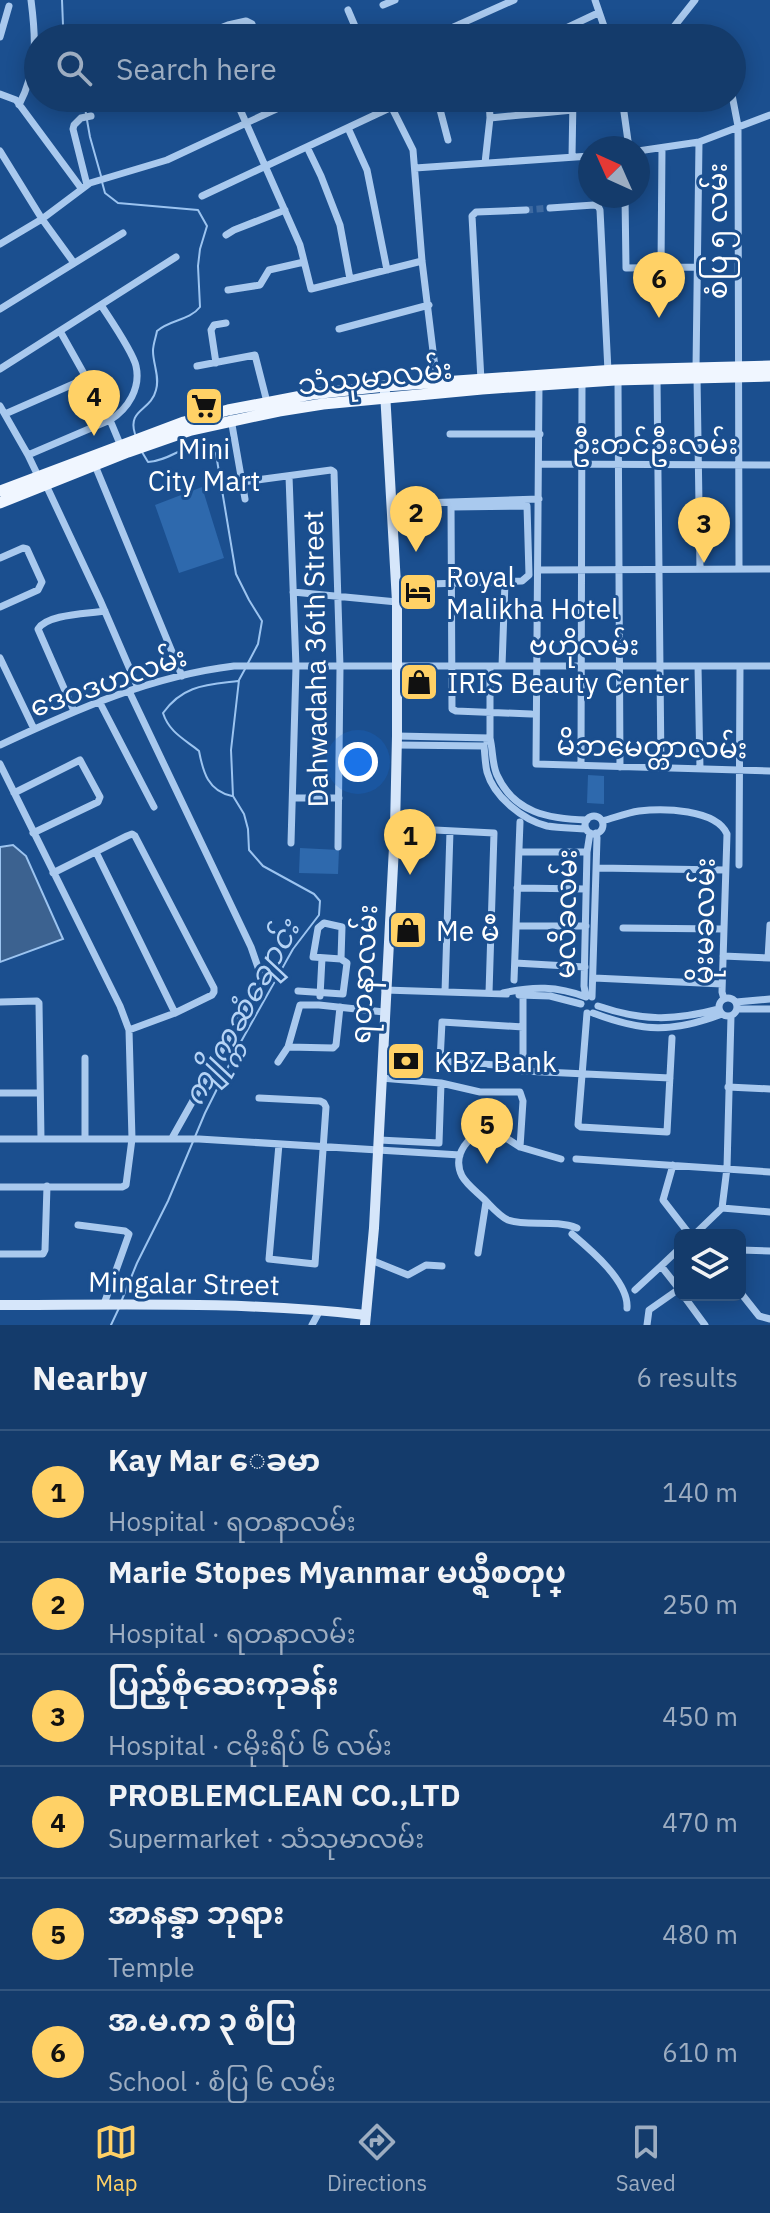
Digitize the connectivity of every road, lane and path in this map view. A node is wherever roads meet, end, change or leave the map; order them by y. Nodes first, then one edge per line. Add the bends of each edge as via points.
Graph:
1 (31, 0) edge
2 (395, 0) edge
3 (514, 0) edge
4 (595, 0) edge
5 (695, 0) edge
6 (502, 2) edge
7 (383, 5) dead end
8 (9, 6) dead end
9 (348, 10) dead end
10 (598, 13) junction
11 (34, 24) edge
12 (232, 24) edge
13 (252, 24) edge
14 (354, 24) edge
15 (460, 24) edge
16 (579, 24) edge
17 (602, 24) edge
18 (676, 24) edge
19 (0, 37) edge
20 (24, 91) edge
21 (0, 94) edge
22 (19, 105) junction
23 (24, 111) edge
24 (25, 112) edge
25 (241, 112) edge
26 (265, 112) edge
27 (381, 112) edge
28 (394, 112) edge
29 (441, 112) edge
30 (490, 112) edge
31 (552, 112) edge
32 (573, 112) edge
33 (624, 112) edge
34 (735, 112) edge
35 (770, 115) edge
36 (91, 116) dead end
37 (490, 118) junction
38 (246, 123) junction
39 (738, 126) junction
40 (348, 128) junction
41 (627, 136) edge
42 (448, 140) dead end
43 (699, 142) junction
44 (307, 147) junction
45 (662, 148) junction
46 (650, 150) edge
47 (0, 151) edge
48 (572, 157) junction
49 (578, 157) edge
50 (485, 163) junction
51 (266, 166) junction
52 (415, 168) junction
53 (86, 185) junction
54 (202, 196) dead end
55 (550, 208) tunnel mouth
56 (625, 208) edge
57 (285, 210) junction
58 (526, 210) tunnel mouth
59 (42, 219) junction
60 (123, 233) dead end
61 (226, 235) dead end
62 (0, 244) edge
63 (176, 257) dead end
64 (422, 261) junction
65 (304, 262) junction
66 (74, 263) junction
67 (661, 267) junction
68 (698, 267) junction
69 (387, 270) junction
70 (350, 279) junction
71 (228, 290) dead end
72 (101, 305) junction
73 (429, 305) junction
74 (0, 309) edge
75 (226, 323) dead end
76 (339, 329) dead end
77 (60, 331) junction
78 (216, 363) junction
79 (197, 366) dead end
80 (770, 366) edge
81 (0, 369) edge
82 (738, 371) junction
83 (697, 372) junction
84 (614, 375) junction
85 (770, 376) edge
86 (87, 378) junction
87 (657, 378) junction
88 (481, 380) junction
89 (582, 382) junction
90 (437, 384) junction
91 (539, 385) junction
92 (385, 392) junction
93 (267, 402) junction
94 (2, 410) edge
95 (229, 415) junction
96 (110, 420) junction
97 (450, 434) dead end
98 (540, 434) junction
99 (124, 446) junction
100 (28, 455) junction
101 (93, 460) junction
102 (539, 464) junction
103 (582, 464) junction
104 (618, 464) junction
105 (658, 465) junction
106 (698, 465) junction
107 (738, 465) junction
108 (770, 465) edge
109 (289, 476) junction
110 (242, 482) junction
111 (42, 483) junction
112 (0, 491) edge
113 (245, 499) dead end
114 (539, 499) junction
115 (0, 503) edge
116 (392, 504) junction
117 (451, 504) junction
118 (0, 558) edge
119 (581, 569) junction
120 (619, 569) junction
121 (659, 569) junction
122 (700, 569) junction
123 (739, 569) junction
124 (770, 569) edge
125 (538, 570) junction
126 (505, 582) junction
127 (396, 585) junction
128 (451, 585) junction
129 (293, 592) junction
130 (338, 596) junction
131 (397, 602) junction
132 (0, 607) edge
133 (105, 611) junction
134 (0, 658) edge
135 (452, 666) junction
136 (490, 666) junction
137 (502, 666) junction
138 (537, 666) junction
139 (581, 666) junction
140 (619, 666) junction
141 (660, 666) junction
142 (698, 666) junction
143 (740, 666) junction
144 (770, 666) edge
145 (296, 667) junction
146 (340, 667) junction
147 (398, 667) junction
148 (182, 676) junction
149 (138, 688) junction
150 (129, 691) junction
151 (99, 701) junction
152 (74, 711) junction
153 (490, 713) junction
154 (531, 714) dead end
155 (34, 729) junction
156 (490, 738) junction
157 (397, 740) junction
158 (0, 745) edge
159 (484, 746) junction
160 (0, 764) edge
161 (581, 765) junction
162 (620, 767) junction
163 (661, 768) junction
164 (700, 769) junction
165 (740, 770) junction
166 (770, 771) edge
167 (14, 793) junction
168 (293, 798) junction
169 (339, 798) junction
170 (154, 807) dead end
171 (602, 821) junction
172 (520, 822) dead end
173 (395, 828) junction
174 (590, 829) junction
175 (450, 831) junction
176 (33, 833) junction
177 (291, 843) dead end
178 (338, 847) dead end
179 (96, 852) junction
180 (519, 852) junction
181 (587, 852) junction
182 (739, 865) dead end
183 (597, 868) junction
184 (725, 870) junction
185 (53, 873) junction
186 (517, 888) junction
187 (586, 889) junction
188 (770, 925) edge
189 (516, 926) junction
190 (586, 926) junction
191 (623, 928) dead end
192 (724, 929) junction
193 (300, 955) dead end
194 (723, 956) junction
195 (313, 957) junction
196 (322, 958) junction
197 (769, 958) edge
198 (341, 959) junction
199 (515, 963) junction
200 (585, 967) junction
201 (594, 978) junction
202 (514, 980) dead end
203 (722, 984) junction
204 (385, 990) junction
205 (298, 991) dead end
206 (445, 992) junction
207 (320, 993) junction
208 (489, 993) junction
209 (503, 993) junction
210 (523, 995) junction
211 (586, 999) junction
212 (724, 999) junction
213 (770, 999) edge
214 (0, 1002) edge
215 (319, 1005) junction
216 (340, 1007) junction
217 (735, 1009) junction
218 (770, 1009) edge
219 (593, 1011) junction
220 (384, 1012) junction
221 (721, 1012) junction
222 (175, 1013) junction
223 (523, 1027) junction
224 (129, 1030) junction
225 (672, 1038) dead end
226 (288, 1047) junction
227 (85, 1058) dead end
228 (278, 1062) dead end
229 (523, 1069) junction
230 (583, 1073) junction
231 (381, 1078) junction
232 (670, 1078) junction
233 (441, 1083) junction
234 (728, 1087) junction
235 (770, 1089) edge
236 (0, 1093) edge
237 (39, 1093) junction
238 (259, 1098) dead end
239 (172, 1138) junction
240 (0, 1139) edge
241 (41, 1139) junction
242 (85, 1139) junction
243 (132, 1139) junction
244 (279, 1144) junction
245 (378, 1146) junction
246 (323, 1147) junction
247 (520, 1147) junction
248 (460, 1155) junction
249 (561, 1159) dead end
250 (576, 1159) dead end
251 (673, 1165) junction
252 (727, 1168) junction
253 (770, 1172) edge
254 (47, 1186) junction
255 (0, 1187) edge
256 (486, 1202) junction
257 (722, 1208) junction
258 (770, 1212) edge
259 (78, 1225) dead end
260 (687, 1229) edge
261 (699, 1229) edge
262 (746, 1250) edge
263 (770, 1251) edge
264 (478, 1253) dead end
265 (0, 1254) edge
266 (674, 1254) edge
267 (371, 1260) junction
268 (442, 1266) dead end
269 (661, 1266) junction
270 (674, 1282) edge
271 (635, 1290) dead end
272 (674, 1295) edge
273 (746, 1300) edge
274 (688, 1301) edge
275 (106, 1304) junction
276 (0, 1305) edge
277 (627, 1308) dead end
278 (320, 1310) junction
279 (770, 1319) edge
280 (365, 1320) edge
281 (312, 1325) edge
282 (647, 1325) edge
283 (705, 1325) edge

1 - 11 street
2 - 7 street
3 - 6 street
4 - 10 street
5 - 18 street
6 - 15 street
8 - 19 street
9 - 14 street
10 - 16 street
10 - 17 street
12 - 13 street
20 - 22 street
21 - 22 street
22 - 23 street
24 - 53 street
25 - 38 street
26 - 38 street
27 - 40 street
28 - 52 street via 413,150
29 - 42 street
30 - 37 street
31 - 37 street
32 - 48 street
33 - 41 street
34 - 39 street, စံပြ ၅ လမ်း
35 - 39 street
36 - 53 street via 81,118 73,129
37 - 50 street
38 - 51 street
38 - 53 street via 167,160
39 - 43 street
39 - 82 street, စံပြ ၅ လမ်း
40 - 44 street
40 - 69 street via 367,170
43 - 45 street
43 - 68 street
44 - 51 street
44 - 70 street via 340,225
45 - 46 street
45 - 67 street
47 - 59 street
48 - 49 street
48 - 50 street
50 - 52 street
51 - 54 street
51 - 57 street
52 - 64 street
53 - 59 street
55 - 84 street via 594,205 600,210
56 - 67 street via 626,268
57 - 61 street
57 - 65 street
58 - 88 street via 472,216
59 - 62 street
59 - 66 street
60 - 66 street
63 - 72 street
64 - 69 street
64 - 73 street
65 - 70 street via 311,289
65 - 71 street via 269,270 260,285
66 - 74 street
67 - 68 street
68 - 83 street
69 - 70 street
72 - 77 street
72 - 96 street via 136,365 131,402
73 - 76 street
73 - 90 street
75 - 78 street via 211,330
77 - 81 street
77 - 86 street
78 - 79 street
78 - 93 street via 255,355
80 - 82 main road, သံသုမာလမ်း
82 - 83 main road, သံသုမာလမ်း
82 - 85 main road, သံသုမာလမ်း
82 - 107 street, စံပြ ၅ လမ်း
83 - 84 main road, သံသုမာလမ်း
83 - 87 main road, သံသုမာလမ်း
83 - 106 street
84 - 87 main road, သံသုမာလမ်း
84 - 88 main road, သံသုမာလမ်း
84 - 89 main road, သံသုမာလမ်း
84 - 104 street
86 - 94 street
86 - 96 street
87 - 105 street
88 - 90 main road, သံသုမာလမ်း
89 - 91 main road, သံသုမာလမ်း
89 - 103 street
90 - 92 main road, သံသုမာလမ်း
91 - 92 main road, သံသုမာလမ်း
91 - 98 street
92 - 93 main road, သံသုမာလမ်း via 312,394
92 - 95 main road, သံသုမာလမ်း
92 - 116 main road, ရတနာလမ်း
93 - 95 main road, သံသုမာလမ်း
94 - 100 street
95 - 99 main road, သံသုမာလမ်း
95 - 110 street
96 - 99 street
96 - 100 street
97 - 98 street
98 - 102 street
99 - 101 main road, သံသုမာလမ်း
100 - 111 street
101 - 111 main road, သံသုမာလမ်း
101 - 148 street
102 - 103 street, ဦးတင်ဦးလမ်း
102 - 114 street
103 - 104 street, ဦးတင်ဦးလမ်း
103 - 119 street
104 - 105 street, ဦးတင်ဦးလမ်း
104 - 120 street
105 - 106 street, ဦးတင်ဦးလမ်း
105 - 121 street
106 - 107 street, ဦးတင်ဦးလမ်း
106 - 122 street
107 - 108 street, ဦးတင်ဦးလမ်း
107 - 123 street, စံပြ ၅ လမ်း
109 - 110 street
109 - 129 street
109 - 130 street, Dahwadaha 36th Street via 333,471
110 - 113 street
111 - 112 main road, သံသုမာလမ်း
111 - 115 main road, သံသုမာလမ်း
111 - 133 street
114 - 117 street
114 - 125 street
116 - 117 street
116 - 127 main road, ရတနာလမ်း
117 - 126 street via 527,506 529,575
117 - 128 street
118 - 132 street via 27,549 42,582 38,590
119 - 120 street
119 - 125 street
119 - 139 street
120 - 121 street
120 - 140 street
121 - 122 street
121 - 141 street
122 - 123 street
123 - 124 street
125 - 138 street
126 - 128 street
126 - 137 street
127 - 128 street
127 - 131 main road, ရတနာလမ်း
128 - 135 street
129 - 130 street
129 - 145 street
130 - 131 street
130 - 146 street, Dahwadaha 36th Street
131 - 147 main road, ရတနာလမ်း
133 - 149 street
133 - 152 street via 51,620 38,629
134 - 155 street
135 - 136 street, ဗဟိုလမ်း
135 - 147 street, ဗဟိုလမ်း
135 - 153 street via 453,711
136 - 137 street, ဗဟိုလမ်း
136 - 153 street, မလိခလမ်း
137 - 138 street, ဗဟိုလမ်း
138 - 139 street, ဗဟိုလမ်း
138 - 161 street, မိဘမေတ္တာလမ်း via 536,762
139 - 140 street, ဗဟိုလမ်း
139 - 161 street
140 - 141 street, ဗဟိုလမ်း
140 - 162 street
141 - 142 street, ဗဟိုလမ်း
141 - 163 street
142 - 143 street, ဗဟိုလမ်း
142 - 164 street
143 - 144 street, ဗဟိုလမ်း
143 - 165 street
145 - 146 street, ဗဟိုလမ်း
145 - 148 street, ဒေဝဒဟလမ်း via 234,666
145 - 168 street
146 - 147 street, ဗဟိုလမ်း
146 - 169 street, Dahwadaha 36th Street
147 - 157 main road, ရတနာလမ်း
148 - 149 street, ဒေဝဒဟလမ်း
149 - 150 street, ဒေဝဒဟလမ်း
150 - 151 street, ဒေဝဒဟလမ်း
150 - 239 street via 260,973 243,1014
151 - 152 street, ဒေဝဒဟလမ်း
151 - 170 street
152 - 155 street, ဒေဝဒဟလမ်း
153 - 154 street
153 - 156 street, မလိခလမ်း
155 - 158 street, ဒေဝဒဟလမ်း
156 - 157 street
156 - 159 street
156 - 174 street, မလိခလမ်း via 496,773 516,800 541,815
157 - 159 street
157 - 173 main road, ရတနာလမ်း
159 - 174 street via 493,785 517,811 548,826
160 - 167 street
161 - 162 street, မိဘမေတ္တာလမ်း
162 - 163 street, မိဘမေတ္တာလမ်း
163 - 164 street, မိဘမေတ္တာလမ်း
164 - 165 street, မိဘမေတ္တာလမ်း
165 - 166 street, မိဘမေတ္တာလမ်း
165 - 182 street
167 - 176 street
167 - 176 street via 80,760 100,797
168 - 169 street
168 - 177 street
169 - 178 street, Dahwadaha 36th Street
171 - 174 street via 601,830
171 - 174 street, မိုးမခလမ်း via 591,817
171 - 184 street, မိုးမခလမ်း via 660,810 713,820 727,834
172 - 180 street
173 - 175 street
173 - 204 main road, ရတနာလမ်း
174 - 181 street, မလိခလမ်း
174 - 183 street, မလိခလမ်း
175 - 206 street
175 - 208 street via 495,836
176 - 185 street
179 - 185 street
179 - 222 street
179 - 222 street via 135,836 214,988 212,995
180 - 181 street
180 - 186 street
181 - 187 street, မလိခလမ်း
183 - 184 street
183 - 201 street, မလိခလမ်း
184 - 192 street, မိုးမခလမ်း
185 - 224 street
186 - 187 street
186 - 189 street
187 - 190 street, မလိခလမ်း
188 - 197 street
189 - 190 street
189 - 199 street
190 - 200 street, မလိခလမ်း
191 - 192 street
192 - 194 street, မိုးမခလမ်း
193 - 195 street
194 - 197 street
194 - 203 street, မိုးမခလမ်း
195 - 196 street
195 - 198 street via 318,928 330,923 342,927
196 - 198 street
196 - 207 street
198 - 207 street via 347,963 345,990 340,995
199 - 200 street
199 - 202 street
200 - 211 street, မလိခလမ်း
201 - 203 street
201 - 211 street, မလိခလမ်း
203 - 212 street, မိုးမခလမ်း
204 - 206 street
204 - 220 main road, ရတနာလမ်း
205 - 207 street
206 - 208 street
207 - 215 street
208 - 209 street
209 - 210 street
209 - 211 street via 551,987
210 - 211 street
210 - 223 street
211 - 219 street via 597,1000
211 - 219 street via 581,1009
212 - 217 street via 731,998
212 - 221 street
213 - 217 street
214 - 237 street via 39,1003
215 - 216 street
215 - 226 street via 300,1005
216 - 220 street
216 - 226 street via 333,1048
217 - 218 street
217 - 221 street
217 - 234 street
219 - 221 street via 648,1018
219 - 230 street
220 - 231 main road, ရတနာလမ်း
222 - 224 street
223 - 229 street
223 - 229 street via 442,1022 440,1061
224 - 243 street
225 - 232 street
226 - 228 street
227 - 242 street
229 - 230 street
230 - 232 street
230 - 232 street via 578,1125 609,1129 667,1132
231 - 233 street
231 - 245 main road, ရတနာလမ်း
233 - 245 street via 439,1143
233 - 247 street via 480,1092 520,1092
234 - 235 street
234 - 252 street
236 - 237 street
237 - 241 street
238 - 246 street via 324,1103
239 - 243 street
239 - 244 street
240 - 241 street
241 - 242 street
242 - 243 street
243 - 254 street via 126,1185
244 - 246 street
244 - 246 street via 269,1259 315,1264
245 - 246 street
245 - 248 street
245 - 267 main road, ရတနာလမ်း
247 - 248 street via 489,1127 468,1141
247 - 249 street
248 - 256 street via 464,1180
250 - 251 street
251 - 252 street
251 - 260 street via 663,1200
252 - 253 street
252 - 257 street
254 - 255 street
254 - 265 street via 43,1254
256 - 264 street
256 - 277 street via 508,1220 562,1223 574,1231 604,1262 628,1299
257 - 258 street
257 - 261 street
259 - 275 street via 129,1234
262 - 263 street
266 - 269 street
267 - 268 street via 408,1275 426,1265
267 - 280 main road, ရတနာလမ်း
269 - 270 street
269 - 271 street
272 - 282 street via 649,1310
273 - 279 street via 759,1316
274 - 283 street
275 - 276 main road, Mingalar Street
275 - 278 main road, Mingalar Street
278 - 280 main road, Mingalar Street
278 - 281 street

